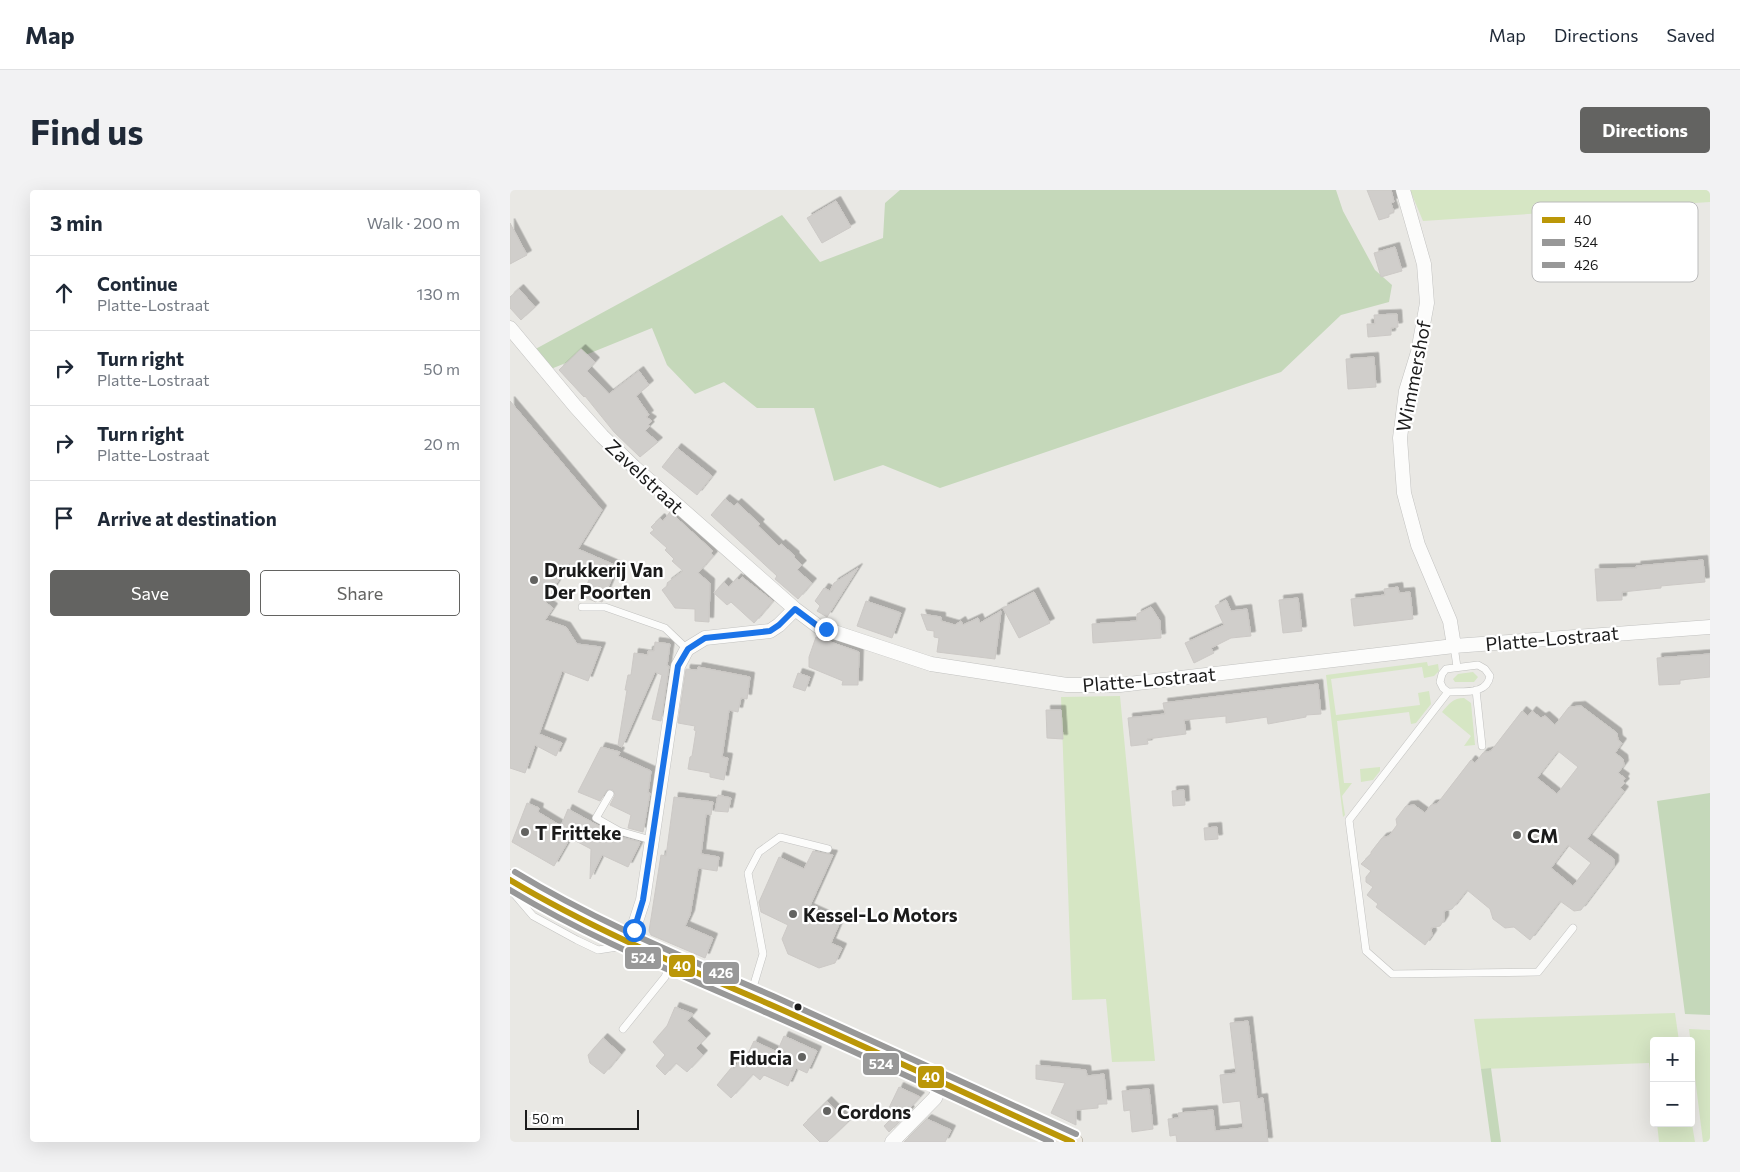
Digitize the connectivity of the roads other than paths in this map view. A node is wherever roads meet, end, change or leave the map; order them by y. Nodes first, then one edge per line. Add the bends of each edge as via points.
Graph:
1 (1404, 190) edge
2 (510, 328) edge
3 (582, 607) dead end
4 (795, 609) junction
5 (1710, 627) edge
6 (1454, 646) junction
7 (688, 649) junction
8 (1457, 667) junction
9 (1476, 690) junction
10 (1448, 692) junction
11 (1482, 746) dead end
12 (610, 794) dead end
13 (651, 840) junction
14 (828, 850) dead end
15 (510, 880) edge
16 (510, 889) edge
17 (1572, 928) dead end
18 (631, 944) junction
19 (671, 962) junction
20 (750, 996) junction
21 (623, 1029) dead end
22 (942, 1083) junction
23 (892, 1142) edge
24 (1072, 1142) edge

1 - 6 street, Wimmershof via 1424,264 1427,303 1418,352 1406,391 1400,438 1404,493 1418,545 1450,621
2 - 4 street, Zavelstraat via 602,436
3 - 7 lane via 605,607 665,628
4 - 6 street, Platte-Lostraat via 819,627 931,664 1067,685 1120,686
4 - 7 street via 770,631 705,638
5 - 6 street, Platte-Lostraat
6 - 8 lane
7 - 13 street via 678,666
8 - 9 lane via 1478,665 1485,669 1490,676 1489,684
8 - 10 lane via 1446,669 1442,674 1440,682
9 - 10 lane
9 - 11 lane
10 - 17 lane via 1349,820 1366,951 1392,974 1538,972
12 - 13 lane via 596,818 619,830
13 - 18 street via 643,900
14 - 20 lane via 780,837 759,852 748,873 763,954
15 - 18 main road
16 - 18 lane via 533,916 598,950
18 - 19 main road
19 - 20 main road
19 - 21 lane via 665,977
20 - 22 main road
22 - 23 street via 934,1098
22 - 24 main road

